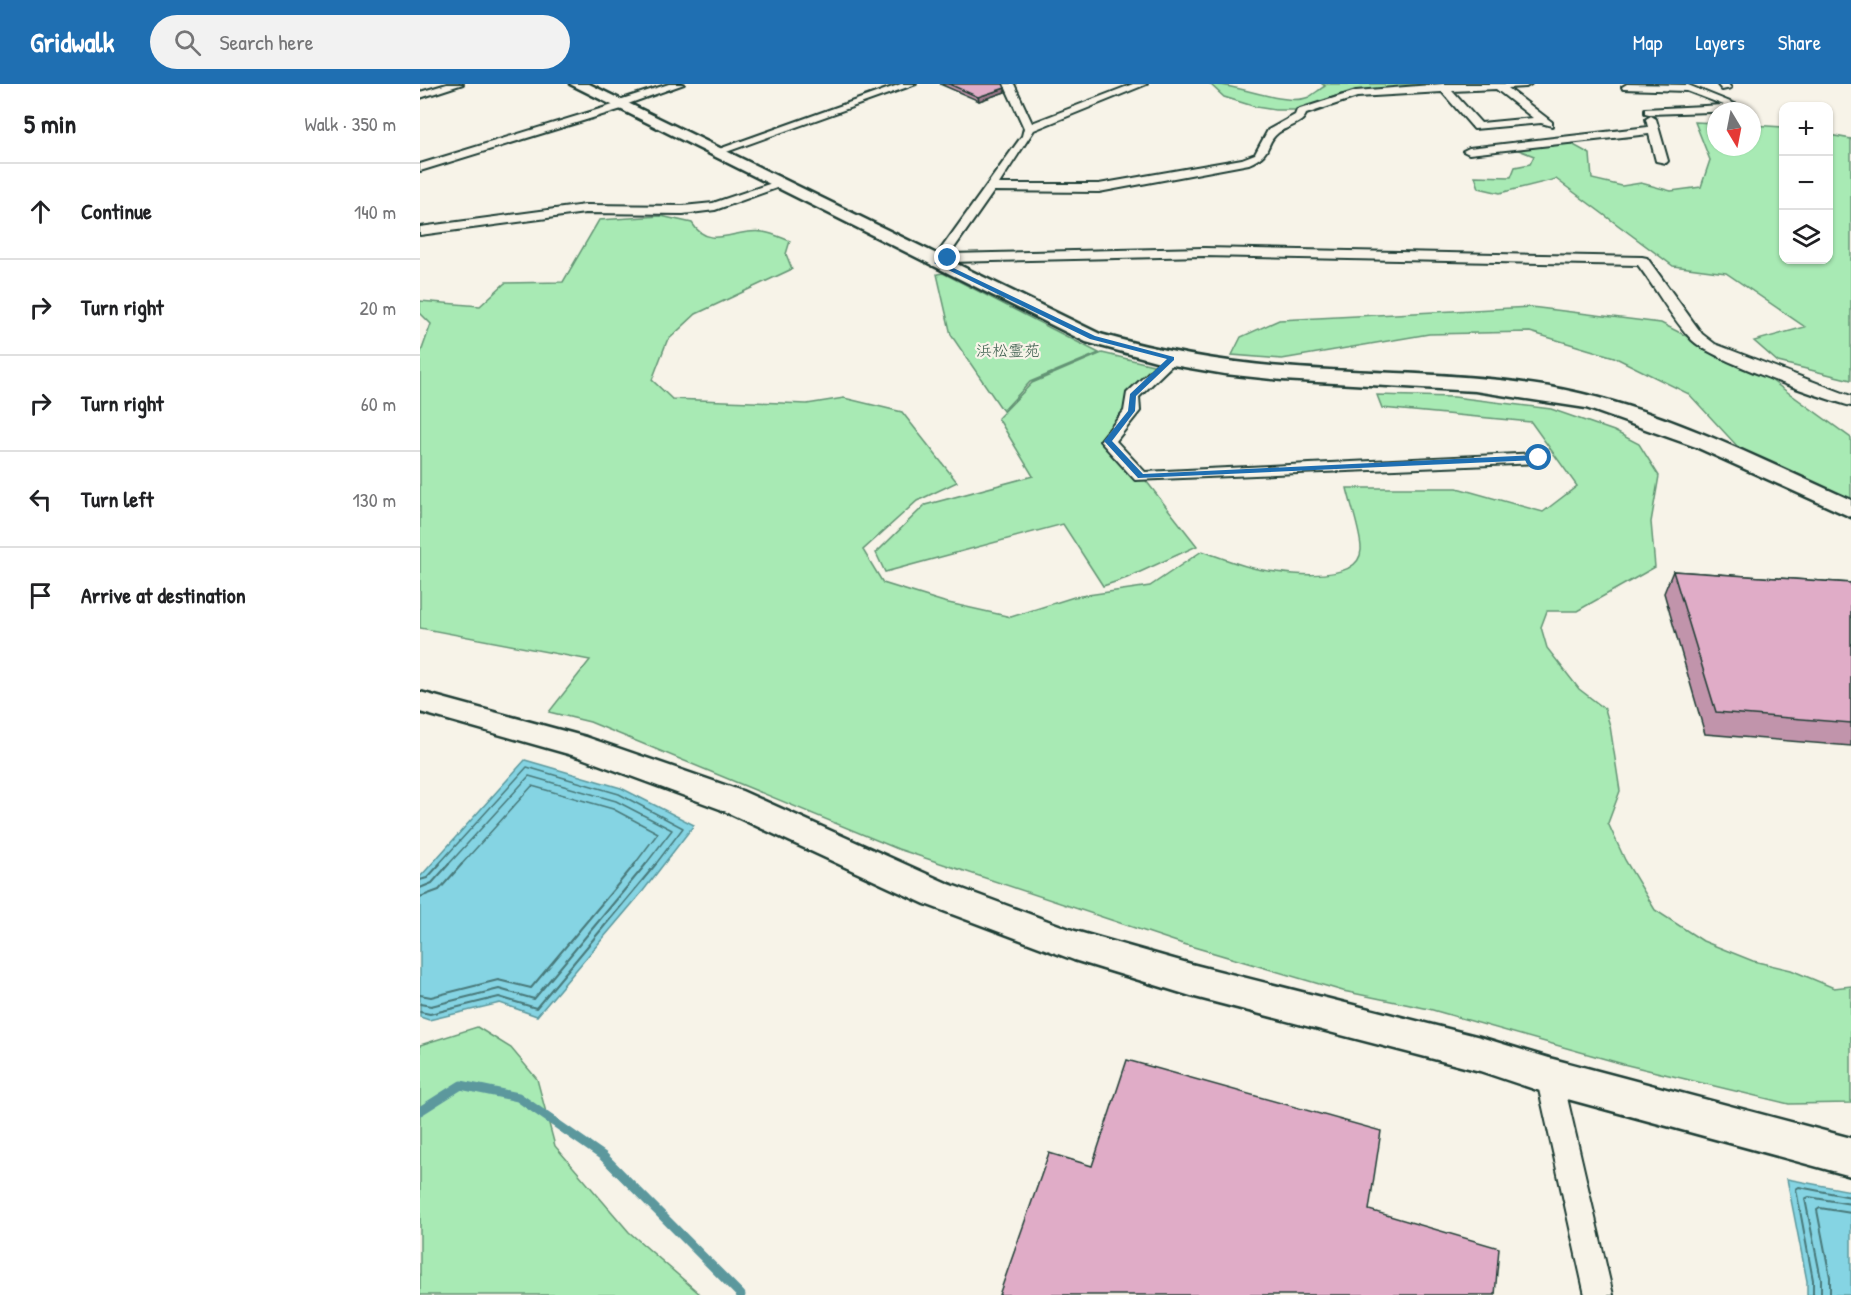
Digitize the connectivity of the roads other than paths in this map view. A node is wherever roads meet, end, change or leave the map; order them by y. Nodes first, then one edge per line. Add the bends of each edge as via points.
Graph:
1 (458, 84) edge
2 (577, 84) edge
3 (679, 84) edge
4 (911, 84) edge
5 (1009, 84) edge
6 (1142, 84) edge
7 (1526, 84) edge
8 (1497, 85) edge
9 (1626, 86) edge
10 (1443, 87) junction
11 (420, 95) edge
12 (619, 105) junction
13 (1649, 111) junction
14 (1543, 120) junction
15 (1029, 128) junction
16 (1654, 130) junction
17 (1569, 140) junction
18 (1469, 151) dead end
19 (714, 153) junction
20 (1662, 161) dead end
21 (420, 168) edge
22 (778, 184) junction
23 (993, 187) junction
24 (420, 231) edge
25 (937, 263) junction
26 (1172, 358) junction
27 (1851, 401) edge
28 (1539, 458) dead end
29 (1851, 509) edge
30 (420, 702) edge
31 (1549, 1076) junction
32 (1851, 1157) edge
33 (1599, 1295) edge

1 - 11 street
2 - 12 street
3 - 12 street
4 - 19 street
5 - 15 street
6 - 15 street
7 - 8 street
8 - 10 street
8 - 14 street
9 - 13 street
9 - 13 street via 1688,88 1740,108
10 - 14 street via 1478,127
10 - 23 street via 1356,94 1301,112 1300,117 1272,132 1259,156 1245,162 1099,188
12 - 19 street
12 - 21 street
13 - 16 street
14 - 17 street
15 - 23 street
16 - 17 street
16 - 20 street
17 - 18 street
19 - 22 street
22 - 24 street via 715,206 694,209 554,212
22 - 25 street
23 - 25 street
25 - 26 street via 1093,338
25 - 27 street via 948,258 1204,252 1642,261 1697,337 1710,347
26 - 28 street via 1132,396 1132,411 1108,441 1141,477
26 - 29 street via 1245,370 1493,386 1588,401 1628,412
30 - 31 street via 586,748 731,800 937,894 1074,945
31 - 32 street
31 - 33 street

